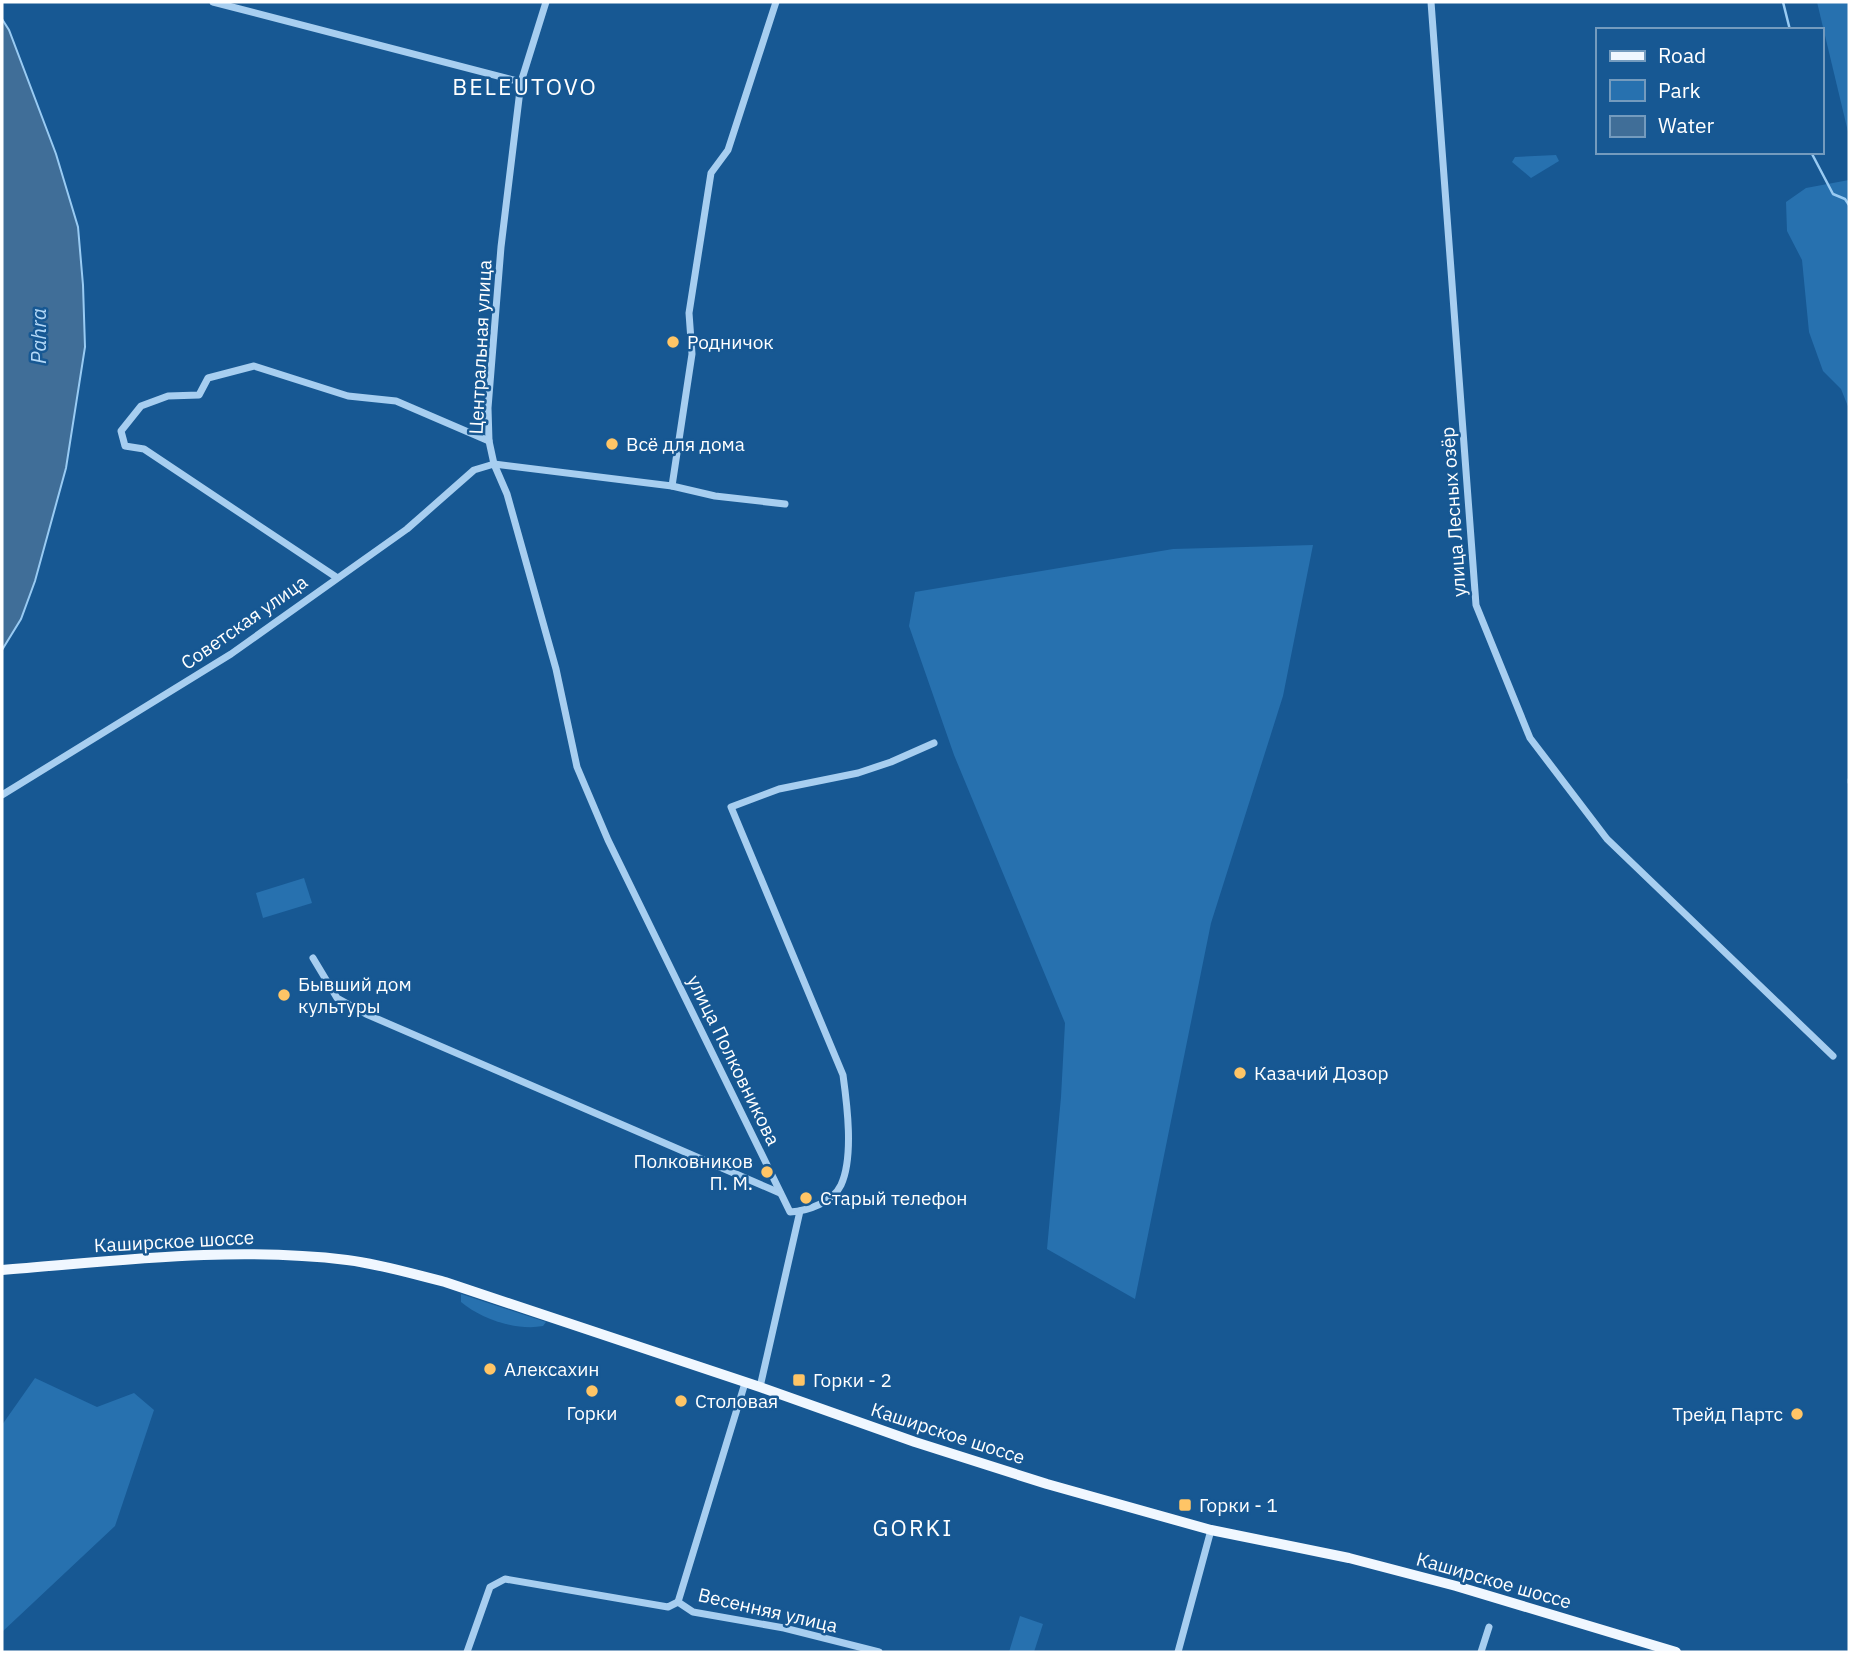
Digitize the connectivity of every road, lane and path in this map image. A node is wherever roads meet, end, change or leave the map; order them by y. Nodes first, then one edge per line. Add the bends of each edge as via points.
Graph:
1 (213, 2) edge
2 (546, 2) edge
3 (776, 2) edge
4 (1431, 2) edge
5 (521, 82) junction
6 (489, 441) junction
7 (494, 464) junction
8 (672, 486) junction
9 (785, 504) dead end
10 (336, 578) junction
11 (934, 743) dead end
12 (2, 795) edge
13 (595, 808) joint
14 (313, 958) dead end
15 (1833, 1056) dead end
16 (781, 1193) junction
17 (800, 1211) junction
18 (2, 1270) edge
19 (745, 1382) junction
20 (760, 1387) junction
21 (1211, 1530) junction
22 (678, 1602) junction
23 (1489, 1627) dead end
24 (467, 1652) edge
25 (879, 1652) edge
26 (1178, 1652) edge
27 (1481, 1652) edge
28 (1676, 1652) edge

1 - 5 street
2 - 5 street, Центральная улица
3 - 8 street via 728,150 711,173 689,313 692,354
4 - 15 street, улица Лесных озёр via 1476,605 1530,738 1607,839
5 - 6 street, Центральная улица via 501,247
6 - 7 street, Центральная улица
6 - 10 street via 396,401 348,396 254,366 208,378 199,396 168,396 141,406 121,431 125,446 144,449
7 - 8 street
7 - 10 street, Советская улица via 474,470 407,529
7 - 13 street, Центральная улица via 507,494 552,657 577,767
8 - 9 street
10 - 12 street, Советская улица via 231,654
11 - 17 street via 858,773 779,789 731,807 843,1075 849,1118 841,1186 823,1203
13 - 16 street, улица Полковникова
14 - 16 street via 337,998 366,1014
16 - 17 street, улица Полковникова via 790,1212
17 - 20 street
18 - 19 main road, Каширское шоссе via 207,1253 349,1260 445,1282
19 - 20 main road, Каширское шоссе
19 - 22 street
20 - 21 main road, Каширское шоссе via 954,1455
21 - 26 street
21 - 28 main road, Каширское шоссе via 1456,1586
22 - 24 street, Весенняя улица via 668,1607 505,1579 489,1587
22 - 25 street, Весенняя улица via 693,1612
23 - 27 street

